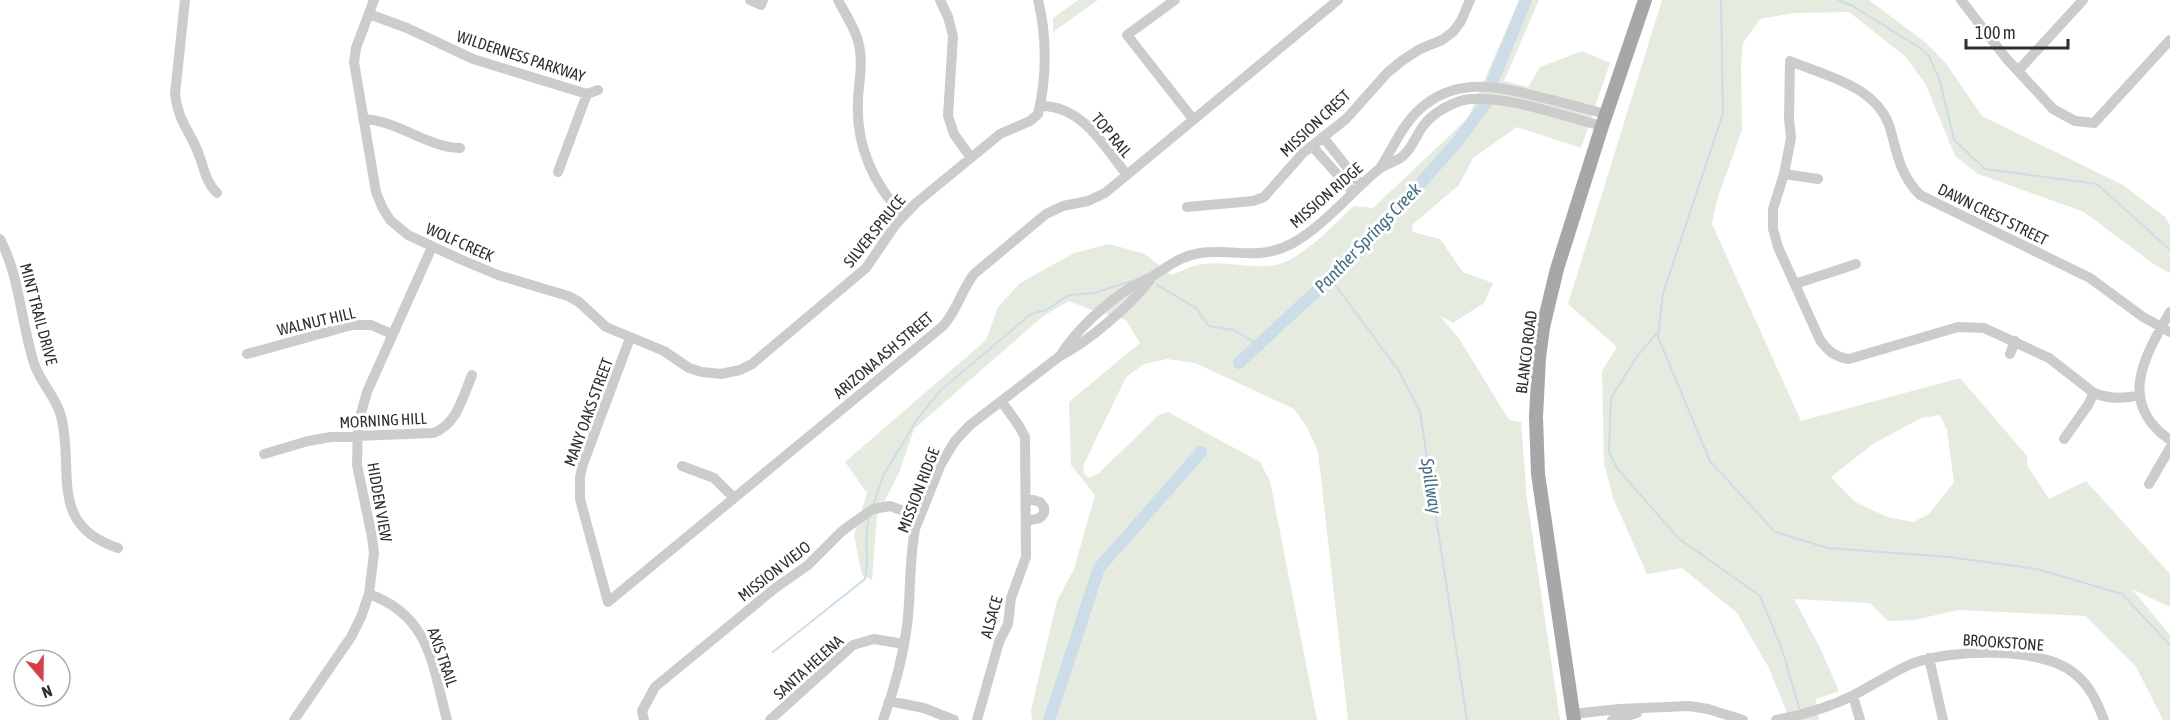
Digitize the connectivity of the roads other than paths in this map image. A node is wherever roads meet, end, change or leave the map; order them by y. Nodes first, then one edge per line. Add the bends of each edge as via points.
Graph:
1 (185, 0) edge
2 (374, 0) edge
3 (750, 0) edge
4 (838, 0) edge
5 (940, 0) edge
6 (1038, 0) edge
7 (1174, 0) edge
8 (1338, 0) edge
9 (1470, 0) edge
10 (1645, 0) edge
11 (1961, 0) edge
12 (2083, 0) edge
13 (762, 2) edge
14 (369, 14) junction
15 (2170, 40) edge
16 (2018, 71) junction
17 (598, 90) dead end
18 (587, 94) junction
19 (1538, 97) junction
20 (1040, 106) junction
21 (1535, 109) junction
22 (363, 119) junction
23 (1193, 119) junction
24 (1604, 120) junction
25 (1406, 128) junction
26 (1417, 135) junction
27 (1323, 137) junction
28 (1312, 146) junction
29 (460, 148) dead end
30 (970, 158) junction
31 (1384, 162) junction
32 (558, 172) dead end
33 (1784, 174) junction
34 (1127, 175) junction
35 (1818, 179) dead end
36 (1357, 189) junction
37 (217, 193) dead end
38 (1187, 207) dead end
39 (903, 215) junction
40 (0, 239) edge
41 (432, 247) junction
42 (1856, 264) dead end
43 (1795, 284) junction
44 (2170, 312) edge
45 (2166, 330) edge
46 (392, 334) junction
47 (630, 338) junction
48 (2015, 341) junction
49 (247, 354) dead end
50 (2010, 354) dead end
51 (728, 374) joint
52 (472, 375) dead end
53 (2094, 393) junction
54 (2140, 394) junction
55 (1002, 402) junction
56 (357, 437) junction
57 (2064, 439) dead end
58 (2170, 440) edge
59 (2170, 448) edge
60 (264, 454) dead end
61 (682, 466) dead end
62 (2149, 484) dead end
63 (734, 498) junction
64 (1026, 498) junction
65 (920, 517) junction
66 (1027, 521) junction
67 (118, 548) dead end
68 (369, 594) junction
69 (608, 602) joint
70 (903, 644) junction
71 (1929, 658) junction
72 (1852, 696) junction
73 (889, 701) junction
74 (1646, 710) junction
75 (1574, 717) edge
76 (294, 720) edge
77 (447, 720) edge
78 (644, 720) edge
79 (770, 720) edge
80 (883, 720) edge
81 (954, 720) edge
82 (977, 720) edge
83 (1612, 720) edge
84 (1743, 720) edge
85 (1776, 720) edge
86 (1860, 720) edge
87 (1943, 720) edge
88 (2104, 720) edge

1 - 37 street via 176,103 206,178
2 - 14 street, WOLF CREEK
3 - 13 street
4 - 39 street via 858,38 858,117 863,148 875,178
5 - 30 street via 953,36 948,116 954,134
6 - 20 street via 1044,33
7 - 23 street via 1127,35
8 - 23 street, ARIZONA ASH STREET
9 - 27 street, MISSION CREST via 1453,32 1396,66
10 - 24 main road, BLANCO ROAD
11 - 16 street
12 - 16 street
14 - 18 street, WILDERNESS PARKWAY via 473,59
14 - 22 street, WOLF CREEK via 354,69
15 - 16 street via 2094,123 2075,121 2058,112
17 - 18 street, WILDERNESS PARKWAY
18 - 32 street
19 - 21 street
19 - 24 street, MISSION RIDGE
19 - 25 street, MISSION RIDGE via 1497,87 1460,88 1424,105
20 - 30 street, SILVER SPRUCE via 1035,117 1000,134
20 - 34 street, TOP RAIL via 1074,114
21 - 24 street, MISSION RIDGE
21 - 26 street, MISSION RIDGE via 1479,98 1461,101 1430,118
22 - 29 street via 386,122 446,147
22 - 41 street, WOLF CREEK via 373,183 382,207 402,230
23 - 34 street, ARIZONA ASH STREET
24 - 75 main road, BLANCO ROAD via 1550,296 1536,390 1538,474
25 - 26 street
25 - 31 street, MISSION RIDGE via 1405,138
26 - 31 street, MISSION RIDGE via 1401,158
27 - 28 street, MISSION CREST
27 - 36 street
28 - 36 street
28 - 38 street, MISSION CREST via 1264,197
30 - 39 street, SILVER SPRUCE
31 - 36 street, MISSION RIDGE
33 - 35 street
33 - 43 street, DAWN CREST STREET via 1773,209 1773,229
33 - 45 street, DAWN CREST STREET via 1791,138 1790,61 1848,84 1878,105 1888,122 1904,174 1920,195 2090,278
34 - 63 street, ARIZONA ASH STREET via 1094,199 1046,214 974,274 943,326
36 - 55 street, MISSION RIDGE via 1310,231 1285,247 1257,254 1217,251 1182,257 1085,332 1076,348
39 - 51 street, SILVER SPRUCE via 875,258 852,282 752,364
40 - 67 street, MINT TRAIL DRIVE via 34,365 61,417 69,504 84,529
41 - 46 street, HIDDEN VIEW
41 - 47 street, WOLF CREEK via 498,274 568,296 606,327
42 - 43 street
43 - 48 street, DAWN CREST STREET via 1820,340 1838,358 1849,359 1965,326 1984,328
44 - 45 street
45 - 54 street via 2143,367
46 - 49 street, WALNUT HILL via 371,325 352,325
46 - 56 street, HIDDEN VIEW via 367,392
47 - 51 street, WOLF CREEK via 664,351 689,368
47 - 69 street, MANY OAKS STREET via 579,484
48 - 50 street
48 - 53 street via 2049,358
52 - 56 street, MORNING HILL via 444,429
53 - 54 street via 2121,398
53 - 57 street
54 - 58 street via 2156,429
55 - 64 street, ALSACE via 1024,437
55 - 65 street, MISSION RIDGE via 955,441 941,464
56 - 60 street, MORNING HILL via 319,439
56 - 68 street, HIDDEN VIEW via 360,482 373,548
59 - 62 street
61 - 63 street via 714,478
63 - 69 street, ARIZONA ASH STREET
64 - 66 street, ALSACE
64 - 66 street via 1044,507 1040,518
65 - 70 street, MISSION RIDGE via 913,543
65 - 78 street, MISSION VIEJO via 891,506 873,509 841,532 808,565 655,687 642,711
66 - 82 street, ALSACE via 1026,557
68 - 76 street, HIDDEN VIEW via 351,637
68 - 77 street, AXIS TRAIL via 397,606 419,630
70 - 73 street, MISSION RIDGE
70 - 79 street, SANTA HELENA via 874,639 854,645
71 - 72 street, BROOKSTONE
71 - 87 street
71 - 88 street, BROOKSTONE via 1977,653 2039,657 2055,662 2087,686
72 - 85 street, BROOKSTONE
72 - 86 street
73 - 80 street, MISSION RIDGE
73 - 81 street via 924,708
74 - 75 street via 1619,709
74 - 83 street
74 - 84 street via 1699,708

